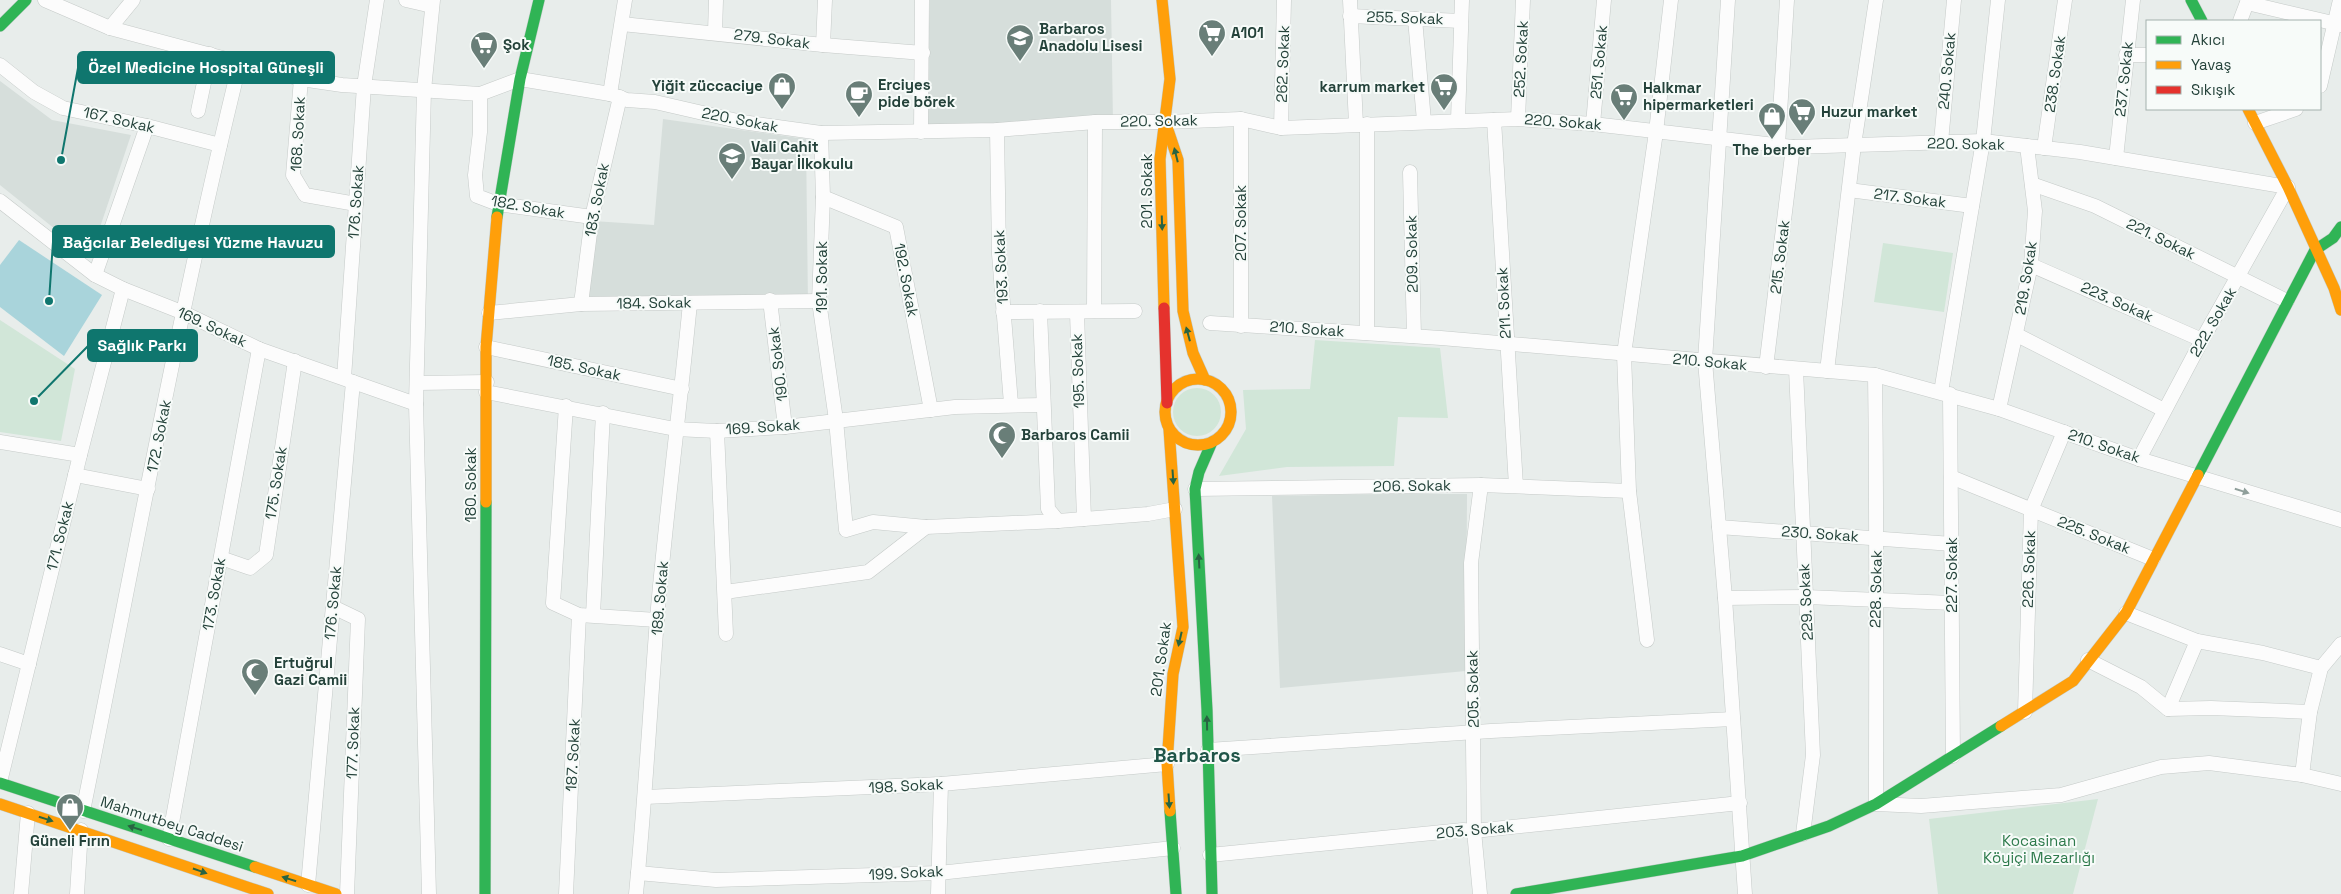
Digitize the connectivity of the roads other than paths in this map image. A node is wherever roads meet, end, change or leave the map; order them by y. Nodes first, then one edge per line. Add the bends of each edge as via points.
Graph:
1 (26, 0) edge
2 (45, 0) edge
3 (133, 0) edge
4 (377, 0) edge
5 (406, 0) edge
6 (539, 0) edge
7 (625, 0) edge
8 (716, 0) edge
9 (824, 0) edge
10 (922, 0) edge
11 (1162, 0) edge
12 (1284, 0) edge
13 (1350, 0) edge
14 (1462, 0) edge
15 (1523, 0) edge
16 (1604, 0) edge
17 (1671, 0) edge
18 (1728, 0) edge
19 (1787, 0) edge
20 (1876, 0) edge
21 (1954, 0) edge
22 (1998, 0) edge
23 (2065, 0) edge
24 (2133, 0) edge
25 (2191, 0) edge
26 (2340, 0) edge
27 (2248, 2) edge
28 (433, 3) edge
29 (1350, 16) junction
30 (1415, 19) junction
31 (2201, 20) edge
32 (2240, 20) edge
33 (1461, 21) junction
34 (622, 24) junction
35 (2338, 24) edge
36 (0, 26) edge
37 (110, 28) junction
38 (715, 32) junction
39 (823, 45) junction
40 (923, 52) junction
41 (210, 54) junction
42 (2126, 54) junction
43 (2146, 55) edge
44 (240, 62) junction
45 (0, 65) edge
46 (301, 79) junction
47 (520, 79) junction
48 (2321, 83) edge
49 (364, 86) junction
50 (424, 90) junction
51 (480, 94) junction
52 (615, 95) junction
53 (2248, 110) edge
54 (2293, 110) edge
55 (198, 111) dead end
56 (1518, 119) junction
57 (1241, 120) junction
58 (1458, 120) junction
59 (1494, 120) junction
60 (1424, 121) junction
61 (1095, 122) junction
62 (1166, 122) junction
63 (2255, 123) junction
64 (1361, 124) junction
65 (1593, 124) junction
66 (147, 126) junction
67 (1281, 128) junction
68 (997, 130) junction
69 (921, 132) junction
70 (1656, 132) junction
71 (821, 133) junction
72 (1719, 139) junction
73 (1982, 141) junction
74 (1941, 142) junction
75 (220, 145) junction
76 (1778, 145) junction
77 (1854, 145) junction
78 (2027, 146) junction
79 (1793, 147) junction
80 (2044, 148) junction
81 (2116, 158) junction
82 (1410, 172) dead end
83 (2032, 184) junction
84 (2288, 187) junction
85 (1849, 190) junction
86 (823, 197) junction
87 (0, 201) edge
88 (356, 204) junction
89 (498, 204) junction
90 (1972, 206) junction
91 (592, 217) junction
92 (2338, 237) edge
93 (2315, 250) junction
94 (2031, 265) junction
95 (95, 275) junction
96 (2239, 277) junction
97 (123, 289) junction
98 (770, 300) junction
99 (819, 301) junction
100 (2287, 301) junction
101 (690, 303) junction
102 (581, 304) junction
103 (2341, 310) edge
104 (1040, 311) junction
105 (1094, 311) junction
106 (1135, 311) dead end
107 (1003, 312) junction
108 (184, 313) junction
109 (489, 313) junction
110 (1077, 313) junction
111 (1210, 323) dead end
112 (1241, 326) junction
113 (1367, 333) junction
114 (2017, 335) junction
115 (1414, 336) junction
116 (2202, 340) junction
117 (1507, 344) junction
118 (486, 347) junction
119 (259, 349) junction
120 (1624, 354) junction
121 (295, 361) junction
122 (1704, 361) junction
123 (1766, 366) junction
124 (1796, 369) junction
125 (1827, 371) junction
126 (1874, 375) junction
127 (348, 380) junction
128 (1205, 380) junction
129 (417, 382) junction
130 (486, 387) junction
131 (682, 389) junction
132 (1946, 393) junction
133 (1167, 403) junction
134 (416, 404) junction
135 (1011, 404) junction
136 (1043, 405) junction
137 (566, 406) junction
138 (1999, 409) junction
139 (931, 410) junction
140 (2164, 410) junction
141 (603, 413) junction
142 (836, 420) junction
143 (785, 427) junction
144 (675, 429) junction
145 (1169, 429) junction
146 (717, 431) junction
147 (2064, 432) junction
148 (0, 442) edge
149 (1212, 442) junction
150 (80, 455) junction
151 (2140, 458) junction
152 (75, 475) junction
153 (2196, 476) junction
154 (1951, 477) junction
155 (1481, 484) junction
156 (1516, 486) junction
157 (148, 489) junction
158 (1196, 489) junction
159 (1629, 492) junction
160 (1175, 509) junction
161 (2032, 510) junction
162 (1084, 519) junction
163 (2341, 520) edge
164 (1058, 521) junction
165 (926, 527) junction
166 (1719, 527) junction
167 (1803, 533) junction
168 (1877, 538) junction
169 (1952, 544) junction
170 (220, 558) junction
171 (2153, 559) junction
172 (725, 592) junction
173 (1806, 596) junction
174 (1725, 598) junction
175 (1875, 600) junction
176 (1952, 603) junction
177 (333, 607) junction
178 (2126, 613) junction
179 (586, 615) junction
180 (657, 620) junction
181 (726, 634) dead end
182 (1647, 640) dead end
183 (2197, 641) junction
184 (2341, 644) edge
185 (0, 654) edge
186 (2088, 660) junction
187 (29, 664) junction
188 (2321, 668) junction
189 (2168, 709) junction
190 (2025, 712) junction
191 (2310, 712) junction
192 (1733, 719) junction
193 (1474, 732) junction
194 (1208, 750) junction
195 (1953, 756) junction
196 (1167, 764) junction
197 (2302, 775) junction
198 (0, 783) edge
199 (941, 784) junction
200 (2341, 784) edge
201 (645, 797) junction
202 (1740, 803) junction
203 (0, 804) edge
204 (1876, 804) junction
205 (83, 811) junction
206 (28, 813) junction
207 (81, 830) junction
208 (1474, 831) junction
209 (1804, 834) junction
210 (169, 839) junction
211 (1173, 848) junction
212 (1210, 855) junction
213 (1742, 856) junction
214 (638, 873) junction
215 (938, 873) junction
216 (308, 885) junction
217 (21, 894) edge
218 (77, 894) edge
219 (268, 894) edge
220 (336, 894) edge
221 (347, 894) edge
222 (429, 894) edge
223 (485, 894) edge
224 (566, 894) edge
225 (636, 894) edge
226 (938, 894) edge
227 (1176, 894) edge
228 (1212, 894) edge
229 (1480, 894) edge
230 (1516, 894) edge
231 (1745, 894) edge

1 - 36 street
2 - 37 street
3 - 37 street
4 - 49 street, 176. Sokak
5 - 28 street
6 - 47 street, 180. Sokak
7 - 34 street, 183. Sokak
8 - 38 street
9 - 39 street
10 - 40 street
11 - 62 street via 1170,79
12 - 67 street, 262. Sokak
13 - 29 street
14 - 33 street
15 - 56 street, 252. Sokak
16 - 65 street, 251. Sokak
17 - 70 street
18 - 72 street
19 - 76 street
20 - 77 street
21 - 74 street, 240. Sokak
22 - 73 street, 227. Sokak
23 - 80 street, 238. Sokak
24 - 42 street, 237. Sokak
25 - 31 street
26 - 35 street
27 - 32 street
27 - 35 street
28 - 50 street
29 - 30 street, 255. Sokak
29 - 64 street
30 - 33 street, 255. Sokak
30 - 60 street
33 - 58 street
34 - 38 street, 279. Sokak
34 - 52 street, 183. Sokak
35 - 48 street
37 - 41 street
38 - 39 street, 279. Sokak
39 - 40 street, 279. Sokak
40 - 69 street
41 - 44 street
41 - 55 street
42 - 43 street
42 - 81 street, 237. Sokak
44 - 46 street
44 - 75 street, 172. Sokak
45 - 66 street, 167. Sokak via 34,92 63,108
46 - 49 street
46 - 88 street, 168. Sokak via 292,175 305,195
47 - 51 street
47 - 52 street, 220. Sokak
47 - 89 street, 180. Sokak
49 - 50 street
49 - 88 street, 176. Sokak
50 - 51 street
50 - 129 street
51 - 89 street, 182. Sokak via 480,132 474,175 477,196
52 - 71 street, 220. Sokak via 742,122
52 - 91 street, 183. Sokak
53 - 63 street
54 - 63 street
56 - 59 street, 220. Sokak
56 - 65 street, 220. Sokak
57 - 62 street, 220. Sokak
57 - 67 street, 220. Sokak
57 - 112 street, 207. Sokak
58 - 59 street, 220. Sokak
58 - 60 street, 220. Sokak
59 - 117 street, 211. Sokak
60 - 64 street, 220. Sokak
61 - 62 street, 220. Sokak
61 - 68 street, 220. Sokak
61 - 105 street
128 -> 62 street, 201. Sokak via 1193,353 1183,311 1178,160
62 -> 133 street, 201. Sokak via 1160,159
63 - 84 street
64 - 67 street, 220. Sokak
64 - 113 street
65 - 70 street, 220. Sokak
66 - 75 street, 167. Sokak
66 - 95 street
68 - 69 street, 220. Sokak
68 - 107 street, 193. Sokak
69 - 71 street, 220. Sokak
70 - 72 street, 220. Sokak
70 - 120 street
71 - 86 street, 191. Sokak
72 - 76 street, 220. Sokak
72 - 122 street
73 - 74 street, 220. Sokak
73 - 78 street, 220. Sokak
73 - 90 street, 227. Sokak
74 - 77 street, 220. Sokak
75 - 108 street, 172. Sokak
76 - 79 street, 220. Sokak
77 - 79 street, 220. Sokak
77 - 85 street
78 - 80 street, 220. Sokak
78 - 83 street, 219. Sokak
79 - 123 street, 215. Sokak
80 - 81 street, 220. Sokak
81 - 84 street, 220. Sokak
82 - 115 street, 209. Sokak
83 - 94 street, 219. Sokak via 2035,211
83 - 96 street, 221. Sokak via 2095,206
84 - 93 street
84 - 96 street, 222. Sokak
85 - 90 street, 217. Sokak
85 - 125 street
86 - 99 street, 191. Sokak
86 - 139 street, 192. Sokak via 896,227
87 - 95 street, 169. Sokak
88 - 127 street, 176. Sokak
89 - 91 street, 182. Sokak
89 - 109 street, 180. Sokak
90 - 132 street, 227. Sokak
91 - 102 street, 183. Sokak
92 - 93 street
93 - 100 street
93 - 103 street
94 - 114 street, 219. Sokak
94 - 116 street, 223. Sokak
95 - 97 street, 169. Sokak
96 - 100 street, 221. Sokak
96 - 116 street, 222. Sokak
97 - 108 street, 169. Sokak
97 - 150 street, 171. Sokak
98 - 99 street, 184. Sokak
98 - 101 street, 184. Sokak
98 - 143 street, 190. Sokak
99 - 142 street, 191. Sokak
100 - 153 street
101 - 102 street, 184. Sokak
101 - 131 street, 189. Sokak
102 - 109 street, 184. Sokak
104 - 107 street
104 - 110 street
104 - 136 street
105 - 106 street
105 - 110 street
107 - 135 street, 193. Sokak
108 - 119 street, 169. Sokak
108 - 157 street, 172. Sokak
109 - 118 street, 180. Sokak
110 - 162 street, 195. Sokak
111 - 112 street, 210. Sokak
112 - 113 street, 210. Sokak
113 - 115 street, 210. Sokak
114 - 138 street, 219. Sokak
114 - 140 street
115 - 117 street, 210. Sokak
116 - 140 street, 222. Sokak
117 - 120 street, 210. Sokak
117 - 156 street, 211. Sokak
118 - 130 street, 180. Sokak
118 - 131 street, 185. Sokak
119 - 121 street, 169. Sokak
119 - 170 street, 173. Sokak
120 - 122 street, 210. Sokak
120 - 159 street
121 - 127 street, 169. Sokak
121 - 170 street, 175. Sokak via 266,555 250,568
122 - 123 street, 210. Sokak
122 - 166 street
123 - 124 street, 210. Sokak
124 - 125 street, 210. Sokak
124 - 167 street, 229. Sokak
125 - 126 street, 210. Sokak
126 - 132 street, 210. Sokak
126 - 168 street, 228. Sokak
127 - 134 street, 169. Sokak
127 - 177 street, 176. Sokak
128 - 133 street via 1184,383 1175,389
128 - 149 street via 1223,391 1231,412 1224,432
129 - 130 street, 169. Sokak
129 - 134 street
130 - 137 street, 169. Sokak
130 - 223 street, 180. Sokak
131 - 144 street, 189. Sokak
132 - 138 street, 210. Sokak
132 - 154 street, 227. Sokak
133 - 145 street, 201. Sokak
134 - 222 street
135 - 136 street, 169. Sokak
135 - 139 street, 169. Sokak
136 - 164 street via 1048,509
137 - 141 street, 169. Sokak
137 - 179 street via 552,603
138 - 147 street, 210. Sokak
139 - 142 street, 169. Sokak
140 - 151 street, 222. Sokak
141 - 144 street, 169. Sokak
141 - 179 street, 187. Sokak
142 - 143 street, 169. Sokak
142 - 165 street, 191. Sokak via 846,530 873,522
143 - 146 street, 169. Sokak
144 - 146 street, 169. Sokak
144 - 180 street, 189. Sokak
145 - 149 street via 1185,443
145 -> 160 street, 201. Sokak
146 - 172 street
147 - 151 street, 210. Sokak
147 - 161 street, 226. Sokak
148 - 150 street
149 - 158 street via 1199,472
150 - 152 street, 171. Sokak
151 - 153 street, 210. Sokak
152 - 157 street
152 - 187 street, 171. Sokak
153 -> 163 street, 210. Sokak
153 - 171 street
154 - 161 street, 225. Sokak
154 - 169 street, 227. Sokak
155 - 156 street, 206. Sokak
155 - 158 street, 206. Sokak
155 - 193 street, 205. Sokak via 1472,564
156 - 159 street, 206. Sokak
157 - 205 street, 172. Sokak
194 -> 158 street
159 - 182 street
160 - 162 street
160 -> 196 street, 201. Sokak via 1183,627 1173,674
161 - 171 street, 225. Sokak
161 - 190 street, 226. Sokak
162 - 164 street
164 - 165 street
165 - 172 street via 868,572
166 - 167 street, 230. Sokak
166 - 174 street
167 - 168 street, 230. Sokak
167 - 173 street, 229. Sokak
168 - 169 street, 230. Sokak
168 - 175 street, 228. Sokak
169 - 176 street, 227. Sokak
170 - 210 street, 173. Sokak
171 - 178 street
172 - 181 street
173 - 174 street
173 - 175 street
173 - 209 street, 229. Sokak via 1814,755
174 - 192 street
175 - 176 street
175 - 204 street, 228. Sokak
176 - 195 street, 227. Sokak
177 - 216 street, 176. Sokak
177 - 221 street, 177. Sokak via 358,619
178 - 183 street
178 - 186 street
179 - 180 street
179 - 224 street, 187. Sokak
180 - 201 street, 189. Sokak
183 - 188 street
183 - 189 street
184 - 188 street
185 - 187 street
186 - 189 street via 2141,687
186 - 190 street via 2073,681
187 - 198 street, 171. Sokak
188 - 191 street
189 - 191 street
190 - 195 street
191 - 197 street
192 - 193 street
192 - 202 street
193 - 194 street
193 - 208 street, 205. Sokak
194 - 212 street
195 - 204 street
196 - 199 street, 198. Sokak
196 -> 211 street, 201. Sokak
197 - 200 street
197 - 204 street via 2209,764 2161,768 2061,795 1921,806
198 - 205 street, Mahmutbey Caddesi
199 - 201 street, 198. Sokak
199 - 215 street
201 - 214 street, 189. Sokak
202 - 208 street, 203. Sokak
202 - 213 street
203 - 206 street
204 - 209 street via 1830,826
210 -> 205 street, Mahmutbey Caddesi
206 -> 207 street
206 - 217 street
207 - 218 street
207 -> 219 street
208 - 212 street, 203. Sokak
208 - 229 street, 205. Sokak
209 - 213 street
216 -> 210 street, Mahmutbey Caddesi
211 - 215 street, 199. Sokak
211 - 227 street, 201. Sokak
212 - 228 street
213 - 230 street
213 - 231 street
214 - 215 street, 199. Sokak via 716,880
214 - 225 street, 189. Sokak
215 - 226 street
216 - 220 street, Mahmutbey Caddesi

